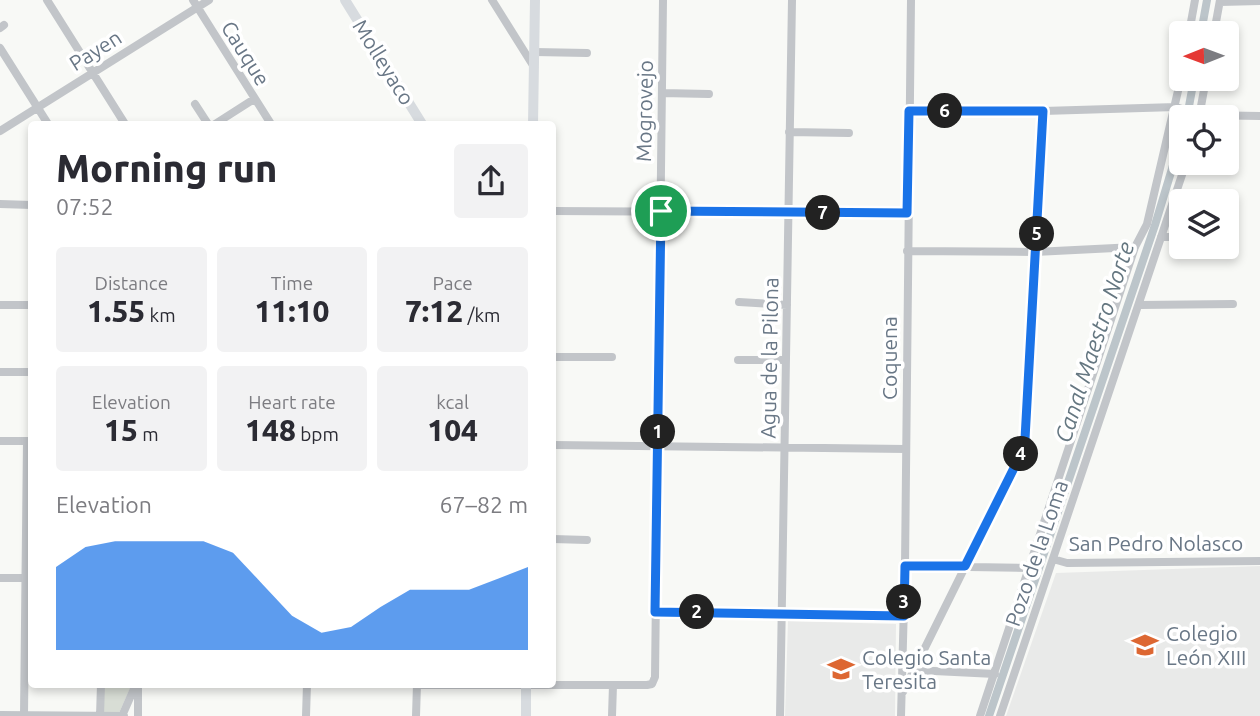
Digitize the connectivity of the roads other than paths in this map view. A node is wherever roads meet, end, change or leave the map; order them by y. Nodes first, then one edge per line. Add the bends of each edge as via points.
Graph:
1 (47, 0) edge
2 (209, 0) edge
3 (345, 0) edge
4 (492, 0) edge
5 (535, 0) edge
6 (663, 0) edge
7 (792, 0) edge
8 (911, 0) edge
9 (1195, 0) edge
10 (1220, 1) edge
11 (1260, 1) edge
12 (195, 4) edge
13 (1191, 21) edge
14 (1216, 21) edge
15 (0, 48) edge
16 (535, 52) junction
17 (587, 53) dead end
18 (534, 67) junction
19 (92, 72) junction
20 (662, 93) junction
21 (709, 94) dead end
22 (254, 100) junction
23 (195, 104) dead end
24 (38, 107) junction
25 (1169, 107) edge
26 (909, 111) junction
27 (1043, 111) junction
28 (1239, 116) edge
29 (1260, 116) edge
30 (46, 121) edge
31 (123, 121) edge
32 (206, 121) edge
33 (220, 121) edge
34 (269, 121) edge
35 (420, 121) edge
36 (533, 121) edge
37 (0, 131) edge
38 (789, 132) junction
39 (849, 132) dead end
40 (1169, 135) edge
41 (1182, 175) edge
42 (0, 204) edge
43 (28, 205) edge
44 (556, 211) edge
45 (661, 211) junction
46 (788, 212) junction
47 (907, 213) junction
48 (1161, 237) junction
49 (1169, 237) edge
50 (1135, 247) junction
51 (908, 251) junction
52 (1035, 252) junction
53 (739, 302) dead end
54 (1233, 303) dead end
55 (0, 305) edge
56 (28, 305) edge
57 (787, 305) junction
58 (1139, 305) junction
59 (556, 357) edge
60 (612, 357) dead end
61 (738, 360) dead end
62 (786, 360) junction
63 (0, 372) edge
64 (28, 372) edge
65 (0, 441) edge
66 (28, 441) edge
67 (556, 445) edge
68 (658, 446) junction
69 (785, 448) junction
70 (906, 449) junction
71 (556, 539) edge
72 (587, 540) dead end
73 (1053, 559) junction
74 (1260, 561) edge
75 (905, 566) junction
76 (965, 566) junction
77 (1030, 568) junction
78 (0, 578) edge
79 (28, 578) edge
80 (655, 612) junction
81 (782, 614) junction
82 (904, 616) junction
83 (914, 670) junction
84 (995, 674) junction
85 (556, 685) edge
86 (612, 685) junction
87 (101, 688) edge
88 (135, 688) edge
89 (137, 688) edge
90 (307, 688) edge
91 (417, 688) edge
92 (526, 688) edge
93 (902, 694) junction
94 (0, 715) edge
95 (24, 715) edge
96 (100, 716) edge
97 (123, 716) edge
98 (138, 716) edge
99 (306, 716) edge
100 (416, 716) edge
101 (526, 716) edge
102 (612, 716) edge
103 (780, 716) edge
104 (901, 716) edge
105 (980, 716) edge
106 (1000, 716) edge

1 - 19 street
2 - 12 street, Payen
3 - 35 main road, Molleyaco
4 - 18 street
5 - 16 main road
6 - 20 street, Mogrovejo
7 - 38 street, Agua de la Pilona
8 - 26 street, Coquena
9 - 13 street
10 - 11 street
10 - 14 street
12 - 19 street, Payen
12 - 22 street, Cauque
15 - 24 street
16 - 17 street
16 - 18 main road
18 - 36 main road
19 - 24 street, Payen
19 - 31 street
20 - 21 street
20 - 45 street, Mogrovejo
22 - 33 street
22 - 34 street, Cauque
23 - 32 street
24 - 30 street
24 - 37 street, Payen
25 - 27 street
26 - 27 street
26 - 47 street, Coquena
27 - 52 street
28 - 29 street
38 - 39 street
38 - 46 street, Agua de la Pilona
40 - 50 street, Pozo de la Loma via 1147,223
41 - 48 street, Pozo de la Loma
42 - 43 street
44 - 45 street
45 - 46 street
45 - 68 street, Mogrovejo
46 - 47 street
46 - 57 street, Agua de la Pilona
47 - 51 street, Coquena
48 - 49 street
48 - 58 street, Pozo de la Loma
50 - 52 street
50 - 77 street, Pozo de la Loma
51 - 52 street
51 - 70 street, Coquena
52 - 76 street via 1023,450
53 - 57 street
54 - 58 street
55 - 56 street
57 - 62 street, Agua de la Pilona
58 - 73 street, Pozo de la Loma
59 - 60 street
61 - 62 street
62 - 69 street, Agua de la Pilona
63 - 64 street
65 - 66 street
67 - 68 street
68 - 69 street
68 - 80 street, Mogrovejo
69 - 70 street
69 - 81 street, Agua de la Pilona
70 - 75 street, Coquena
71 - 72 street
73 - 74 street, San Pedro Nolasco via 1067,563
73 - 106 street, Pozo de la Loma
75 - 76 street
75 - 82 street, Coquena
76 - 77 street
76 - 83 street
77 - 84 street, Pozo de la Loma
78 - 79 street
79 - 95 street
80 - 81 street
80 - 86 street, Mogrovejo via 652,684
81 - 82 street
81 - 103 street, Agua de la Pilona
82 - 93 street, Coquena
83 - 84 street
83 - 93 street
84 - 105 street, Pozo de la Loma
85 - 86 street
86 - 102 street
87 - 96 street
88 - 97 street
89 - 98 street
90 - 99 street
91 - 100 street
92 - 101 main road
93 - 104 street, Coquena
94 - 95 street
95 - 96 street
96 - 97 street

